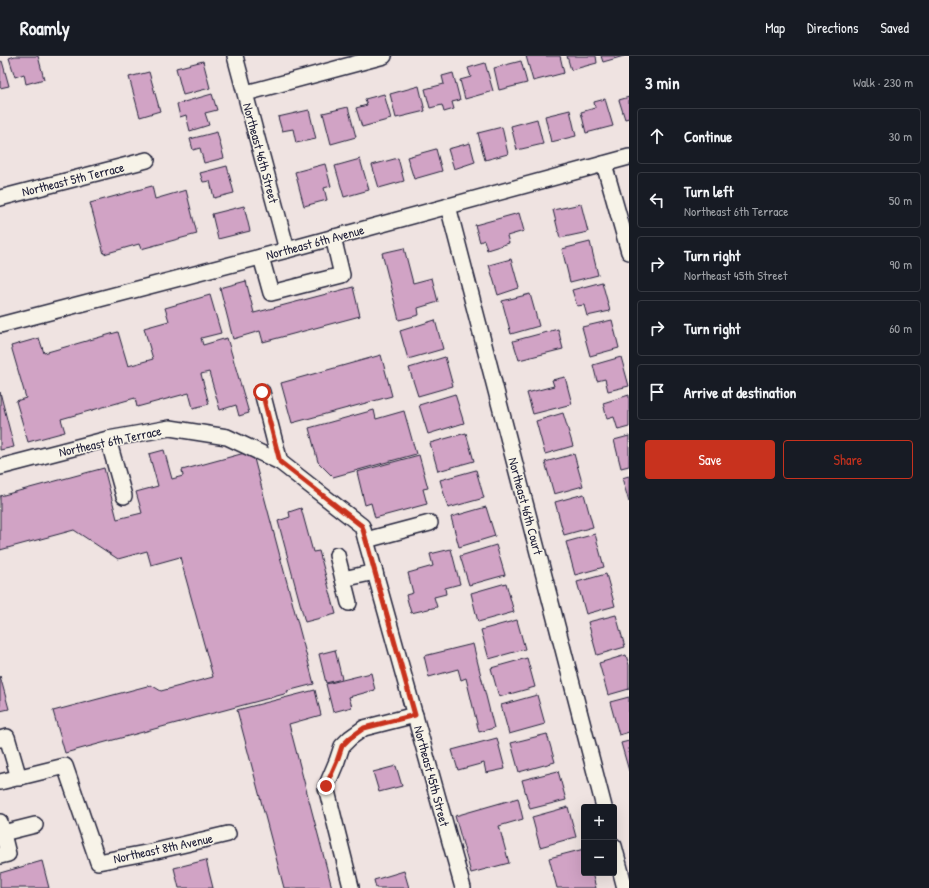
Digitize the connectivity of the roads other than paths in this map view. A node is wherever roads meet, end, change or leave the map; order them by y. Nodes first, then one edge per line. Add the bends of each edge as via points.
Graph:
1 (235, 56) edge
2 (384, 56) edge
3 (246, 93) junction
4 (629, 157) edge
5 (147, 160) dead end
6 (604, 164) junction
7 (0, 198) edge
8 (448, 206) junction
9 (333, 238) junction
10 (287, 250) junction
11 (629, 252) edge
12 (261, 257) junction
13 (0, 325) edge
14 (262, 392) dead end
15 (108, 439) junction
16 (280, 462) junction
17 (0, 467) edge
18 (124, 496) dead end
19 (430, 523) dead end
20 (364, 533) junction
21 (337, 555) dead end
22 (375, 572) junction
23 (343, 579) junction
24 (349, 603) dead end
25 (415, 715) junction
26 (0, 739) edge
27 (19, 778) junction
28 (0, 782) edge
29 (603, 804) edge
30 (35, 825) dead end
31 (1, 828) edge
32 (228, 834) dead end
33 (0, 856) edge
34 (617, 857) edge
35 (351, 887) edge
36 (463, 888) edge
37 (625, 888) edge

1 - 3 street, Northeast 46th Street
2 - 3 street
3 - 10 street, Northeast 46th Street
4 - 6 street, Northeast 6th Avenue
5 - 7 street, Northeast 5th Terrace
6 - 8 street, Northeast 6th Avenue
6 - 11 street
8 - 9 street, Northeast 6th Avenue
8 - 29 street, Northeast 46th Court
9 - 10 street, Northeast 6th Avenue
9 - 12 street via 342,274 271,293
10 - 12 street, Northeast 6th Avenue
12 - 13 street, Northeast 6th Avenue
14 - 16 street
15 - 16 street, Northeast 6th Terrace via 170,428 227,437
15 - 17 street, Northeast 6th Terrace
15 - 18 street
16 - 20 street, Northeast 6th Terrace
19 - 20 street
20 - 22 street, Northeast 45th Street
21 - 23 street
22 - 23 street
22 - 25 street, Northeast 45th Street
23 - 24 street
25 - 35 street via 364,728 350,738 342,746 326,786
25 - 36 street, Northeast 45th Street
26 - 27 street via 7,737
27 - 28 street
27 - 32 street, Northeast 8th Avenue via 65,766 98,862
30 - 31 street
31 - 33 street via 8,854
34 - 37 street

